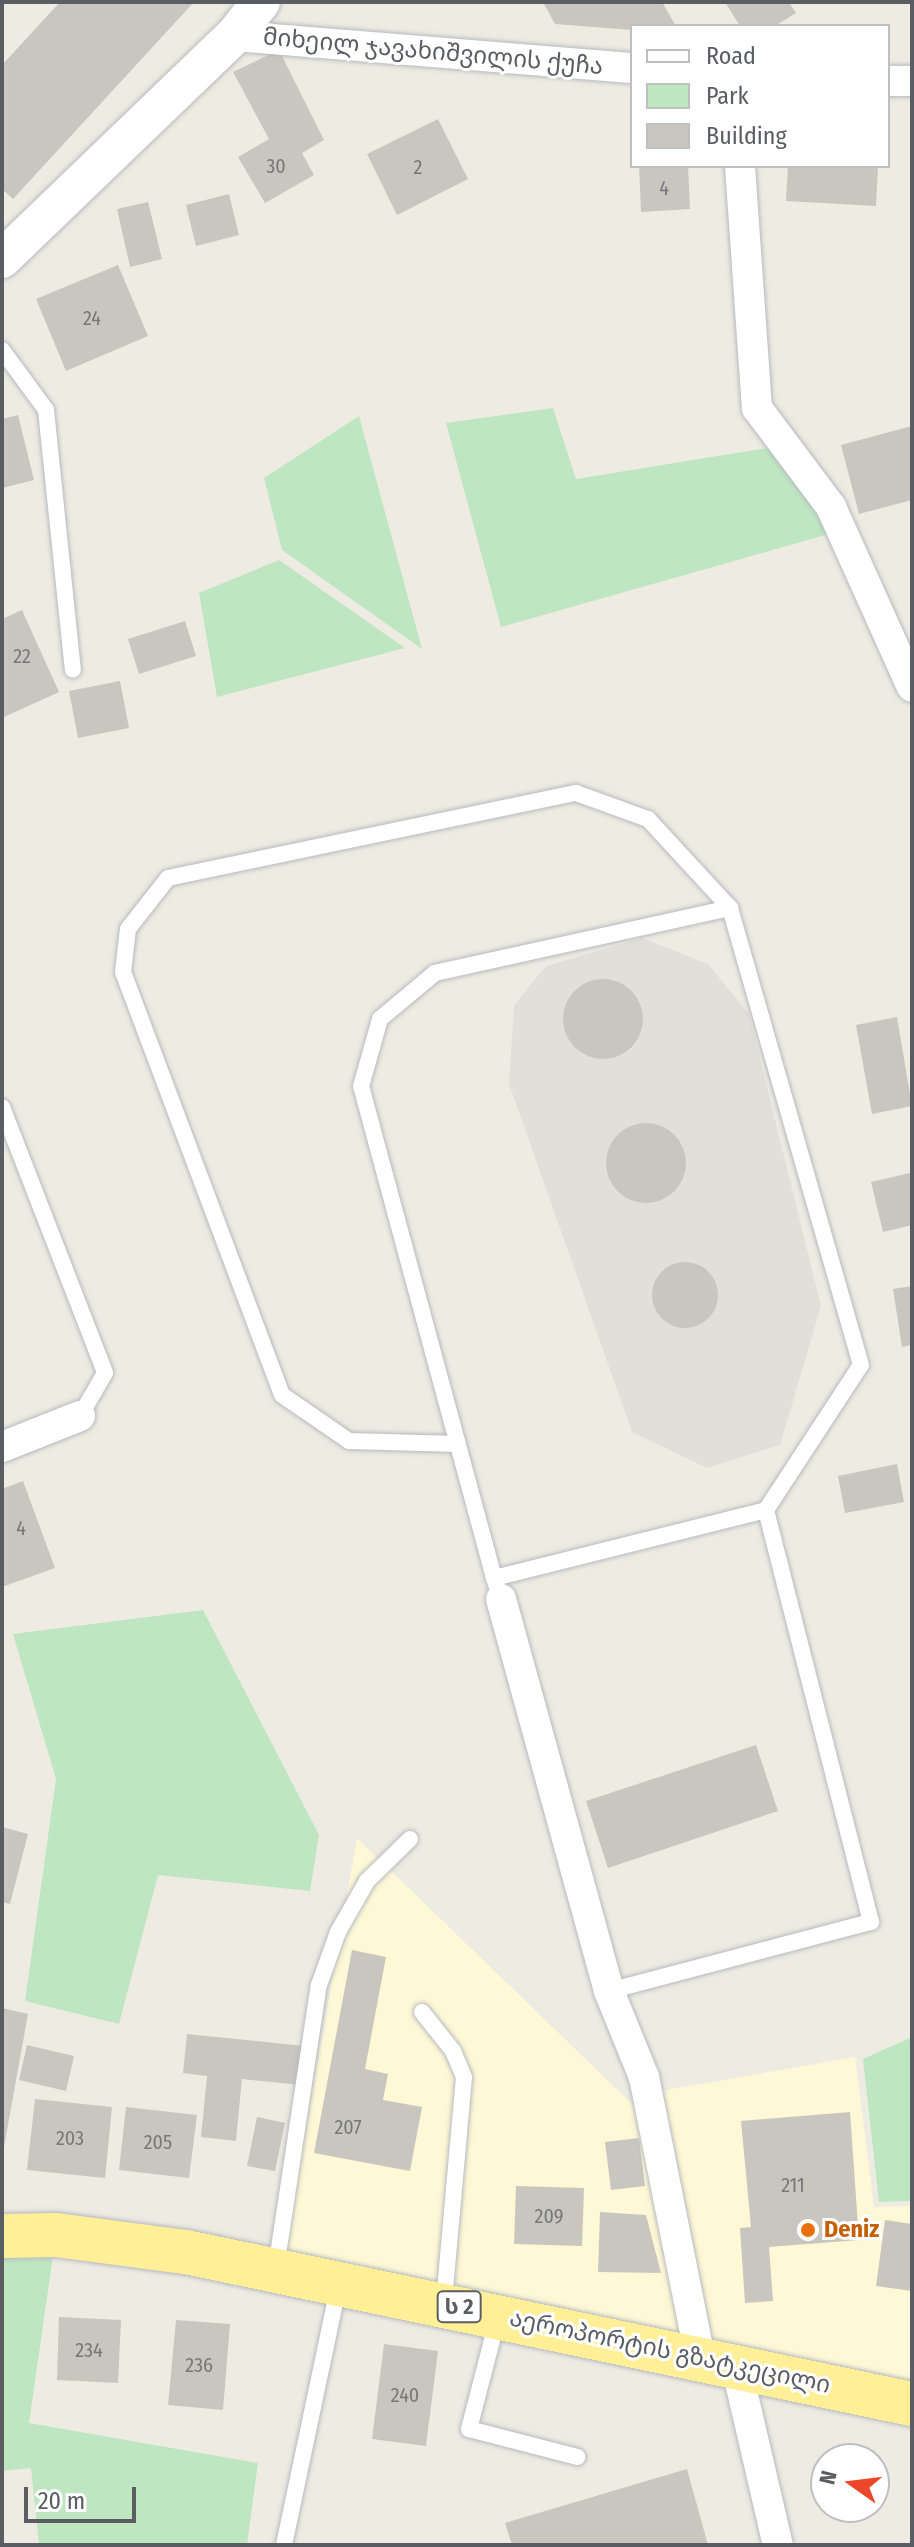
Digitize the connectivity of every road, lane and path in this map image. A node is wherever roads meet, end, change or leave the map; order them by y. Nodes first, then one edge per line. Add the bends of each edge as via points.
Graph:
1 (261, 2) edge
2 (234, 36) junction
3 (630, 68) edge
4 (890, 81) edge
5 (912, 81) edge
6 (740, 168) edge
7 (2, 259) edge
8 (2, 350) edge
9 (73, 670) dead end
10 (912, 687) edge
11 (730, 908) junction
12 (2, 1107) edge
13 (80, 1416) joint
14 (458, 1444) junction
15 (2, 1447) edge
16 (766, 1510) junction
17 (498, 1588) junction
18 (410, 1839) dead end
19 (609, 1991) junction
20 (422, 2012) dead end
21 (2, 2236) edge
22 (276, 2270) junction
23 (339, 2283) junction
24 (444, 2304) junction
25 (499, 2316) junction
26 (718, 2361) junction
27 (912, 2404) edge
28 (577, 2457) dead end
29 (284, 2545) edge
30 (778, 2545) edge

1 - 2 street
2 - 3 street, მიხეილ ჯავახიშვილის ქუჩა
2 - 7 street
4 - 5 street
6 - 10 street via 757,408 831,507
8 - 9 lane via 46,410
11 - 14 lane via 435,973 380,1019 361,1086
11 - 14 lane via 648,819 576,793 168,878 128,929 123,972 282,1395 349,1441
11 - 16 lane via 861,1365
12 - 13 lane via 105,1373
13 - 15 street
14 - 17 lane
16 - 17 lane
16 - 19 lane via 871,1922
17 - 19 street
18 - 22 lane via 367,1881 338,1932 319,1985
19 - 26 street via 644,2077
20 - 24 lane via 453,2051 464,2077
21 - 22 highway, აეროპორტის გზატკეცილი / ს 2 via 85,2239
22 - 23 highway, აეროპორტის გზატკეცილი / ს 2
23 - 24 highway, აეროპორტის გზატკეცილი / ს 2
23 - 29 lane
24 - 25 highway, აეროპორტის გზატკეცილი / ს 2
25 - 26 highway, აეროპორტის გზატკეცილი / ს 2
25 - 28 lane via 469,2429
26 - 27 highway, აეროპორტის გზატკეცილი / ს 2
26 - 30 street

